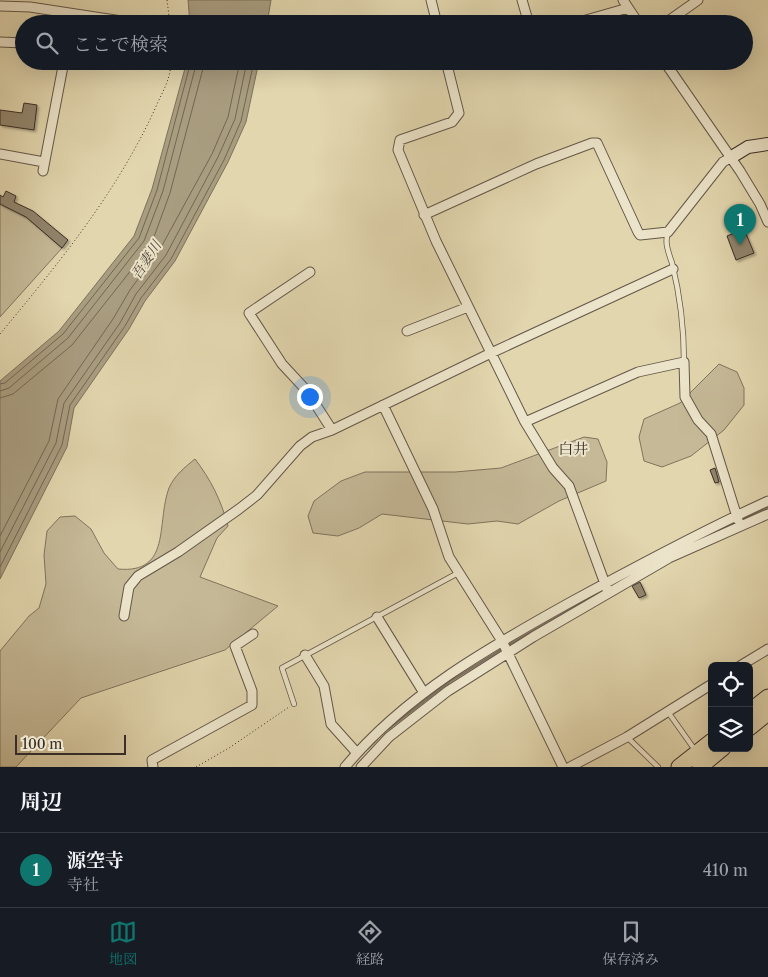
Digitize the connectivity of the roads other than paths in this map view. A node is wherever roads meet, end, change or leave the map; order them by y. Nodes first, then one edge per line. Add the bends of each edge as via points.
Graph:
1 (431, 0) edge
2 (522, 0) edge
3 (698, 0) edge
4 (626, 4) edge
5 (0, 6) edge
6 (82, 15) edge
7 (435, 15) edge
8 (526, 15) edge
9 (596, 15) edge
10 (633, 15) edge
11 (677, 15) edge
12 (0, 42) edge
13 (15, 43) edge
14 (62, 70) edge
15 (448, 70) edge
16 (670, 70) edge
17 (768, 144) edge
18 (0, 154) edge
19 (730, 158) junction
20 (424, 215) junction
21 (768, 222) edge
22 (668, 232) junction
23 (673, 269) junction
24 (310, 272) dead end
25 (468, 306) junction
26 (407, 331) dead end
27 (490, 353) junction
28 (684, 362) junction
29 (384, 405) junction
30 (525, 422) junction
31 (332, 430) junction
32 (768, 501) edge
33 (768, 514) edge
34 (739, 521) junction
35 (458, 572) junction
36 (606, 588) junction
37 (124, 616) dead end
38 (377, 617) junction
39 (253, 634) dead end
40 (504, 647) junction
41 (768, 649) edge
42 (305, 655) junction
43 (747, 662) edge
44 (708, 687) edge
45 (424, 693) junction
46 (768, 697) edge
47 (294, 704) road end
48 (753, 709) edge
49 (668, 712) junction
50 (768, 713) edge
51 (753, 725) edge
52 (627, 737) junction
53 (708, 746) edge
54 (715, 752) edge
55 (357, 753) junction
56 (698, 760) edge
57 (152, 767) edge
58 (345, 767) edge
59 (361, 767) edge
60 (563, 767) edge
61 (570, 767) edge
62 (658, 767) edge
63 (679, 767) edge

1 - 7 street
2 - 8 street
3 - 11 street
4 - 9 street
4 - 10 street
5 - 6 street
12 - 13 street
14 - 18 street via 43,166
15 - 20 street via 459,113 456,118 400,140 398,150
16 - 19 street
17 - 19 street via 748,147
19 - 21 street
19 - 22 street via 723,162
20 - 22 street via 536,164 597,143 640,235
20 - 25 street
22 - 23 lane via 665,239
23 - 27 street
23 - 28 lane via 684,339
24 - 31 street via 249,313 282,364 307,391
25 - 26 street
25 - 27 street
27 - 29 street
27 - 30 street
28 - 30 street via 638,372
28 - 34 street via 685,396 698,420 711,434
29 - 31 street
29 - 35 street via 433,509 443,544
30 - 36 street via 553,468 569,486
31 - 37 street via 312,437 300,446 239,509 138,576 129,587
32 - 34 street
33 - 34 street
34 - 36 street via 685,540
35 - 38 lane
35 - 40 street
36 - 40 street
36 - 40 street
38 - 42 lane
38 - 45 street
39 - 57 street via 235,646 252,691 252,705 152,760
40 - 45 street
40 - 59 street via 389,738
40 - 60 street
41 - 43 street
42 - 47 lane via 282,668
42 - 55 street via 324,686 331,724
44 - 49 street
45 - 55 street via 393,716
46 - 48 highway
49 - 52 street
49 - 56 lane
50 - 51 highway
52 - 61 street
52 - 62 lane
53 - 56 highway
54 - 56 highway
55 - 58 street
56 - 63 highway

